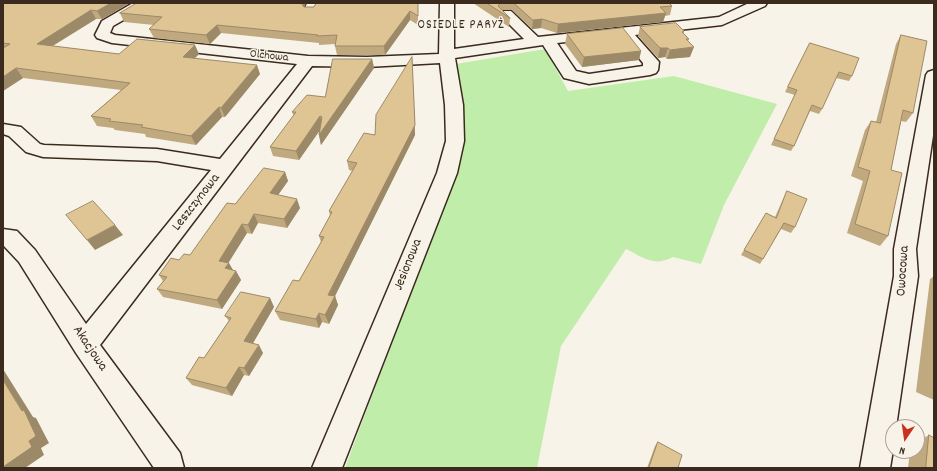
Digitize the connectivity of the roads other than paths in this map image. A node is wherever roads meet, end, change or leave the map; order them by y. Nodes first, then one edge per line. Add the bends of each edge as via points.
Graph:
1 (143, 3) edge
2 (447, 3) edge
3 (760, 3) edge
4 (506, 14) edge
5 (625, 32) junction
6 (541, 41) junction
7 (448, 57) junction
8 (308, 61) junction
9 (934, 75) edge
10 (3, 129) edge
11 (226, 166) junction
12 (3, 237) edge
13 (86, 345) junction
14 (169, 468) edge
15 (327, 468) edge
16 (875, 468) edge

1 - 8 street, Olchowa via 107,24 102,35 112,39
2 - 7 street, Jesionowa
3 - 5 street via 722,21
4 - 6 street
5 - 6 street
5 - 6 street via 652,62 650,70 589,79 570,75
6 - 7 street
7 - 8 street, Olchowa via 367,62
7 - 15 street, Jesionowa via 455,141 447,173
8 - 11 street, Leszczynowa
9 - 16 street, Owocowa via 905,249 906,276
10 - 11 street via 15,131 33,148 43,151 157,156
11 - 13 street, Leszczynowa
12 - 13 street, Akacjowa via 10,237 26,256
13 - 14 street, Akacjowa via 169,464

